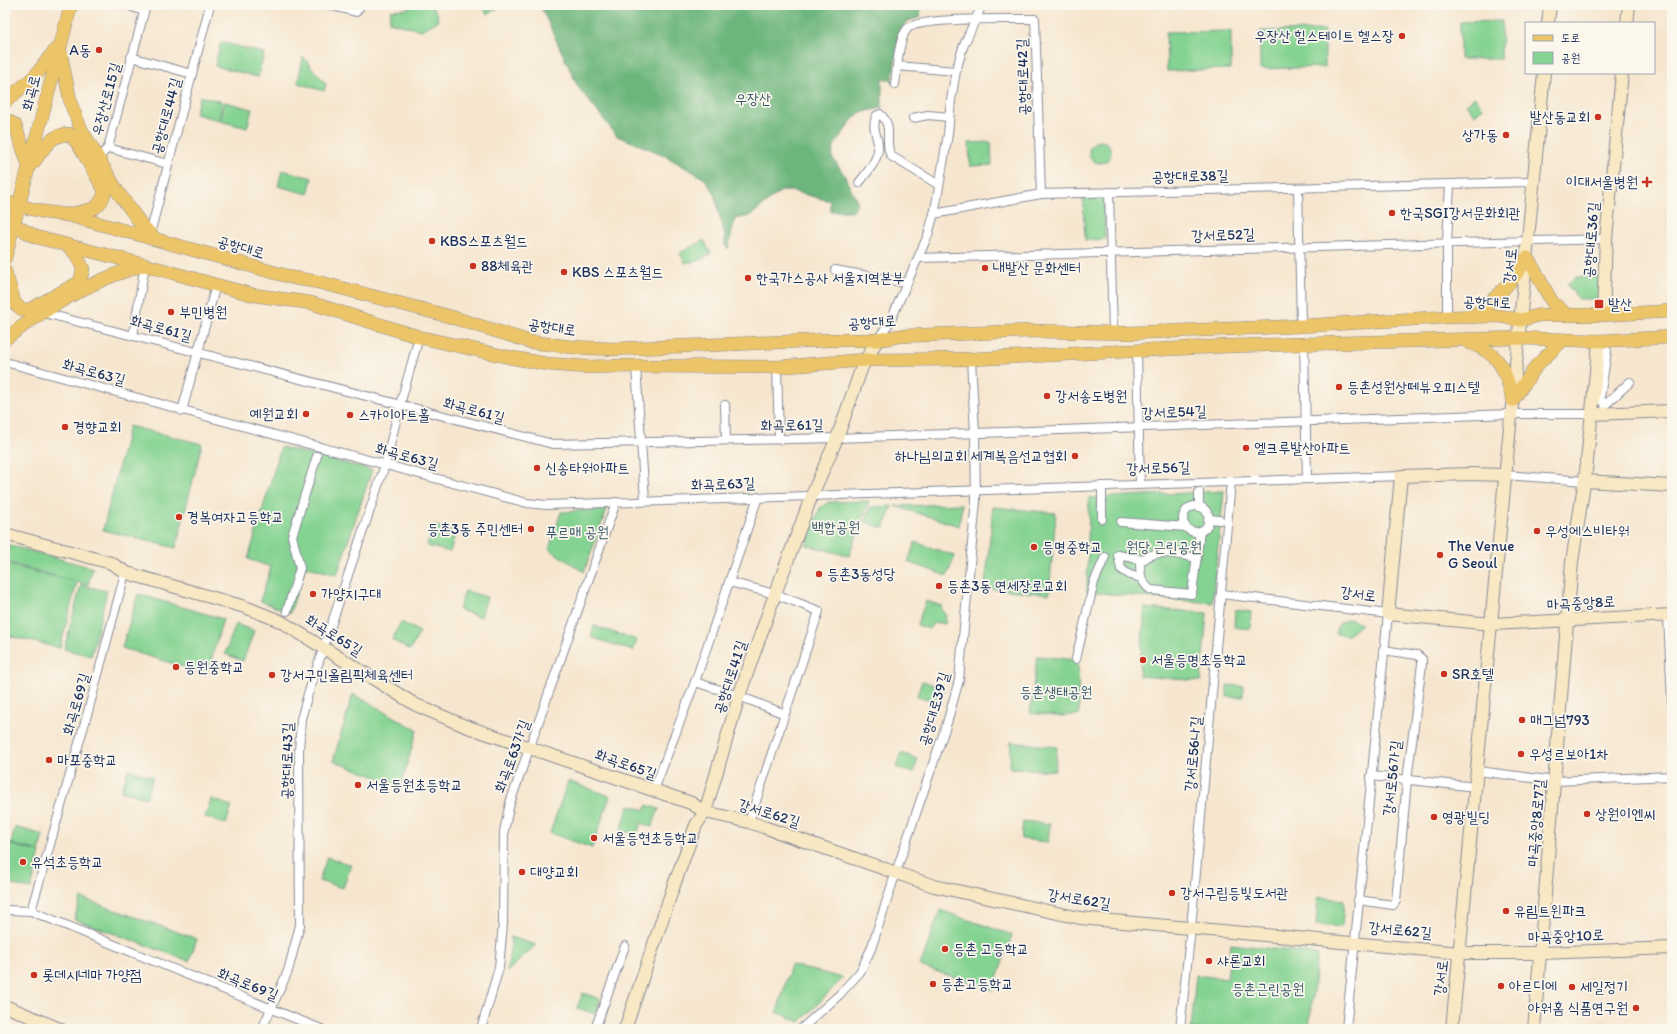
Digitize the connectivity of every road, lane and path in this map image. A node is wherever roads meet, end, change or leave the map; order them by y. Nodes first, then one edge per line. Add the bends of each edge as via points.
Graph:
1 (70, 5) edge
2 (126, 5) edge
3 (210, 5) edge
4 (329, 5) edge
5 (361, 5) edge
6 (982, 5) edge
7 (1550, 5) edge
8 (1629, 5) edge
9 (145, 8) edge
10 (976, 19) junction
11 (1548, 22) edge
12 (1627, 22) edge
13 (59, 45) junction
14 (131, 57) junction
15 (897, 66) junction
16 (956, 71) junction
17 (192, 74) junction
18 (1544, 74) edge
19 (1622, 74) edge
20 (895, 84) dead end
21 (5, 102) edge
22 (949, 117) junction
23 (5, 118) edge
24 (913, 118) dead end
25 (108, 148) junction
26 (98, 158) junction
27 (168, 164) junction
28 (29, 168) junction
29 (1534, 182) junction
30 (859, 184) dead end
31 (1450, 184) junction
32 (939, 186) junction
33 (1298, 188) junction
34 (1109, 192) junction
35 (1040, 194) junction
36 (5, 202) edge
37 (19, 206) junction
38 (934, 214) junction
39 (68, 215) junction
40 (9, 224) edge
41 (153, 236) junction
42 (1606, 239) junction
43 (1528, 240) junction
44 (1447, 242) junction
45 (68, 246) junction
46 (1299, 247) junction
47 (1112, 252) junction
48 (5, 258) edge
49 (919, 258) junction
50 (1526, 258) junction
51 (145, 265) junction
52 (835, 270) dead end
53 (5, 271) edge
54 (907, 283) junction
55 (216, 285) junction
56 (1672, 311) edge
57 (44, 313) junction
58 (1566, 314) junction
59 (1603, 315) junction
60 (1447, 317) junction
61 (1472, 317) junction
62 (1521, 320) junction
63 (1301, 326) junction
64 (1113, 332) junction
65 (133, 336) junction
66 (418, 337) junction
67 (1672, 337) edge
68 (1519, 338) junction
69 (5, 339) edge
70 (1462, 339) junction
71 (877, 340) junction
72 (1563, 340) junction
73 (1304, 344) junction
74 (1603, 346) junction
75 (1137, 351) junction
76 (199, 353) junction
77 (971, 359) junction
78 (866, 360) junction
79 (5, 362) edge
80 (636, 366) junction
81 (777, 367) junction
82 (1630, 382) dead end
83 (1513, 400) junction
84 (400, 405) junction
85 (725, 405) dead end
86 (182, 411) junction
87 (1672, 411) edge
88 (1511, 414) junction
89 (1592, 414) junction
90 (1307, 421) junction
91 (1139, 427) junction
92 (976, 433) junction
93 (837, 438) junction
94 (779, 439) junction
95 (726, 440) junction
96 (641, 442) junction
97 (316, 456) dead end
98 (386, 465) junction
99 (1505, 475) junction
100 (1401, 476) junction
101 (1307, 479) junction
102 (1585, 480) junction
103 (1232, 481) junction
104 (1140, 484) junction
105 (1102, 486) junction
106 (1672, 486) edge
107 (976, 490) junction
108 (1199, 492) dead end
109 (812, 495) junction
110 (758, 497) junction
111 (645, 501) junction
112 (616, 502) junction
113 (1199, 507) junction
114 (1102, 518) dead end
115 (1208, 519) junction
116 (1220, 520) dead end
117 (1121, 522) dead end
118 (1186, 527) junction
119 (1200, 531) junction
120 (5, 534) edge
121 (1105, 557) dead end
122 (1197, 558) junction
123 (1143, 560) junction
124 (127, 573) junction
125 (1141, 578) junction
126 (729, 582) junction
127 (774, 594) junction
128 (1221, 594) junction
129 (287, 611) dead end
130 (1388, 614) junction
131 (1670, 615) edge
132 (1569, 620) junction
133 (1492, 624) junction
134 (324, 647) junction
135 (1383, 650) junction
136 (1076, 659) dead end
137 (695, 682) junction
138 (739, 696) junction
139 (1672, 702) edge
140 (785, 714) junction
141 (530, 748) junction
142 (1478, 772) junction
143 (1371, 776) junction
144 (1672, 776) edge
145 (1407, 780) junction
146 (1555, 781) junction
147 (1476, 788) junction
148 (654, 790) junction
149 (705, 812) junction
150 (749, 822) junction
151 (896, 872) junction
152 (1358, 900) junction
153 (5, 910) edge
154 (30, 911) junction
155 (1191, 928) junction
156 (1354, 942) junction
157 (625, 946) dead end
158 (1672, 948) edge
159 (1460, 953) junction
160 (1540, 953) junction
161 (5, 1006) edge
162 (272, 1009) junction
163 (60, 1029) edge
164 (262, 1029) edge
165 (321, 1029) edge
166 (481, 1029) edge
167 (595, 1029) edge
168 (625, 1029) edge
169 (801, 1029) edge
170 (1180, 1029) edge
171 (1346, 1029) edge
172 (1452, 1029) edge
173 (1534, 1029) edge

1 - 13 main road, 화곡로
2 - 9 street
3 - 17 street, 공항대로44길
4 - 5 street via 356,12
6 - 10 street
7 - 11 street
8 - 12 street
9 - 14 street, 우장산로15길
10 - 15 street, 공항대로42길 via 922,23 908,28 902,36
10 - 16 street via 963,47
10 - 35 street, 공항대로42길 via 1035,19
13 - 21 main road via 36,75
13 - 26 main road via 71,104 81,129
13 - 28 main road, 화곡로
14 - 17 street, 우장산로15길
14 - 25 street, 우장산로15길
15 - 16 street
15 - 20 street, 공항대로42길
16 - 22 street
17 - 27 street, 공항대로44길
18 - 29 street, 강서로
19 - 42 street, 공항대로36길
22 - 24 street via 928,115
22 - 32 street
23 - 28 main road via 15,124
25 - 26 street, 우장산로15길
25 - 27 street, 우장산로15길
26 - 41 main road via 118,192
27 - 41 street, 공항대로44길
28 - 37 main road, 화곡로
28 - 39 main road via 51,140 59,134 69,134 78,144 104,192 103,200 91,210
29 - 31 street, 공항대로38길
29 - 43 street, 강서로
30 - 32 street via 878,153 873,125 876,116 880,114 888,125 888,150 891,156
31 - 33 street, 공항대로38길
31 - 44 street
32 - 38 street
33 - 34 street, 공항대로38길
33 - 46 street
34 - 35 street, 공항대로38길
34 - 47 street
35 - 38 street, 공항대로38길
36 - 37 main road, 공항대로
37 - 39 main road, 공항대로
37 - 40 main road, 화곡로
38 - 49 street
39 - 41 main road, 공항대로
40 - 45 main road via 36,237
40 - 48 main road, 화곡로
41 - 71 main road, 공항대로 via 294,278 323,283 448,316 531,342 613,349
42 - 43 street, 강서로
42 - 59 street, 공항대로36길
43 - 44 street, 강서로52길
43 - 50 street, 강서로
44 - 46 street, 강서로52길
44 - 60 street
45 - 51 main road
45 - 53 main road via 76,254 83,269 80,282 31,309 23,310 15,304
46 - 47 street, 강서로52길
46 - 63 street
47 - 49 street, 강서로52길
47 - 64 street
49 - 54 street
50 - 58 main road via 1552,302
50 - 61 main road via 1500,295
50 - 62 street, 강서로
51 - 55 main road
51 - 57 main road via 115,274
51 - 65 street
52 - 54 street
54 - 71 street via 890,322
55 - 66 main road via 254,295 311,303
55 - 76 street
56 - 59 main road, 공항대로
57 - 65 street, 화곡로61길
57 - 69 main road
58 - 59 main road, 공항대로
58 - 62 main road, 공항대로 via 1540,315
60 - 61 main road, 공항대로
60 - 63 main road, 공항대로
61 - 62 main road, 공항대로 via 1499,316
62 - 68 street, 강서로
63 - 64 main road, 공항대로
64 - 71 main road, 공항대로 via 1032,331 899,336
65 - 76 street, 화곡로61길
66 - 80 main road via 547,364 586,367
66 - 84 street, 공항대로43길
67 - 74 main road
68 - 70 main road
68 - 72 main road
68 - 83 street, 강서로
70 - 73 main road
70 - 83 main road via 1482,347 1497,359 1504,370
71 - 78 street, 공항대로41길
72 - 74 main road
72 - 83 main road via 1537,365
73 - 75 main road
73 - 90 street
74 - 82 street via 1600,398 1605,405
74 - 89 street
75 - 77 main road
75 - 91 street
76 - 84 street, 화곡로61길
76 - 86 street
77 - 78 main road
77 - 92 street, 공항대로39길
78 - 81 main road
78 - 93 street, 공항대로41길
79 - 86 street, 화곡로63길
80 - 81 main road
80 - 96 street
81 - 94 street
83 - 88 street, 강서로
84 - 96 street, 화곡로61길 via 553,444
84 - 98 street, 공항대로43길
85 - 95 street
86 - 98 street, 화곡로63길
87 - 89 street
88 - 89 street
88 - 90 street, 강서로54길
88 - 99 street, 강서로
89 - 102 street
90 - 91 street, 강서로54길
90 - 101 street
91 - 92 street, 강서로54길
91 - 104 street
92 - 93 street, 강서로54길
92 - 107 street, 공항대로39길
93 - 94 street, 화곡로61길
93 - 109 street, 공항대로41길
94 - 95 street, 화곡로61길
95 - 96 street, 화곡로61길
96 - 111 street
97 - 129 street via 292,536 300,568
98 - 112 street, 화곡로63길 via 527,502 546,505
98 - 134 street, 공항대로43길
99 - 100 street, 강서로56길
99 - 102 street
99 - 133 street, 강서로
100 - 101 street, 강서로56길
100 - 130 street, 강서로56가길
101 - 103 street, 강서로56길
102 - 106 street
102 - 132 street via 1572,562
103 - 104 street, 강서로56길
103 - 128 street, 강서로56나길
104 - 105 street, 강서로56길
105 - 107 street, 강서로56길
105 - 114 street
107 - 109 street, 강서로56길
107 - 151 street, 공항대로39길 via 959,680 947,723
108 - 113 street
109 - 110 street, 화곡로63길
109 - 127 street, 공항대로41길
110 - 111 street, 화곡로63길
110 - 126 street
111 - 112 street, 화곡로63길
112 - 141 street, 화곡로63가길
113 - 115 street via 1206,512
113 - 118 street via 1191,507 1185,512 1183,520
115 - 116 street
115 - 119 street via 1206,526
117 - 118 street
118 - 119 street
119 - 122 street
120 - 124 street, 화곡로65길 via 111,563
121 - 136 street via 1094,582
122 - 123 street via 1155,553
122 - 125 street via 1192,594 1151,590
123 - 125 street via 1140,563
123 - 125 street via 1118,555 1121,569
124 - 134 street, 화곡로65길 via 245,607 280,620
124 - 154 street, 화곡로69길
126 - 127 street
126 - 137 street
127 - 138 street, 공항대로41길
127 - 140 street via 819,611
128 - 130 street, 강서로
128 - 155 street, 강서로56나길
130 - 133 street, 강서로
130 - 135 street, 강서로56가길
131 - 132 street, 마곡중앙8로
131 - 139 street
132 - 133 street, 마곡중앙8로
132 - 146 street, 마곡중앙8로7길
133 - 142 street, 강서로
134 - 141 street, 화곡로65길 via 416,705 465,726
134 - 162 street, 공항대로43길 via 301,719 300,925 288,970
135 - 143 street, 강서로56가길
135 - 145 street, 강서로56가길 via 1417,655 1422,659
137 - 138 street
137 - 148 street
138 - 140 street
138 - 149 street, 공항대로41길
140 - 150 street
141 - 148 street, 화곡로65길
141 - 166 street, 화곡로63가길 via 510,802 504,831 503,924 499,968
142 - 146 street
142 - 147 street, 강서로
143 - 145 street
143 - 152 street, 강서로56가길
144 - 146 street
145 - 147 street
145 - 152 street, 강서로56가길 via 1396,904
146 - 160 street, 마곡중앙8로7길
147 - 159 street, 강서로
148 - 149 street, 화곡로65길 via 691,803
149 - 150 street, 강서로62길
149 - 168 street, 공항대로41길 via 696,825
150 - 151 street, 강서로62길
151 - 155 street, 강서로62길 via 934,886 1080,918
151 - 169 street, 공항대로39길 via 871,949 860,972 839,996
152 - 156 street, 강서로56가길
153 - 154 street, 화곡로69길
154 - 162 street, 화곡로69길
155 - 156 street, 강서로62길
155 - 170 street, 강서로56나길
156 - 159 street, 강서로62길
156 - 171 street, 강서로56가길
157 - 167 street
158 - 160 street, 마곡중앙10로
159 - 160 street, 마곡중앙10로
159 - 172 street, 강서로
160 - 173 street, 마곡중앙8로7길
161 - 163 street
162 - 164 street, 공항대로43길
162 - 165 street, 화곡로69길

